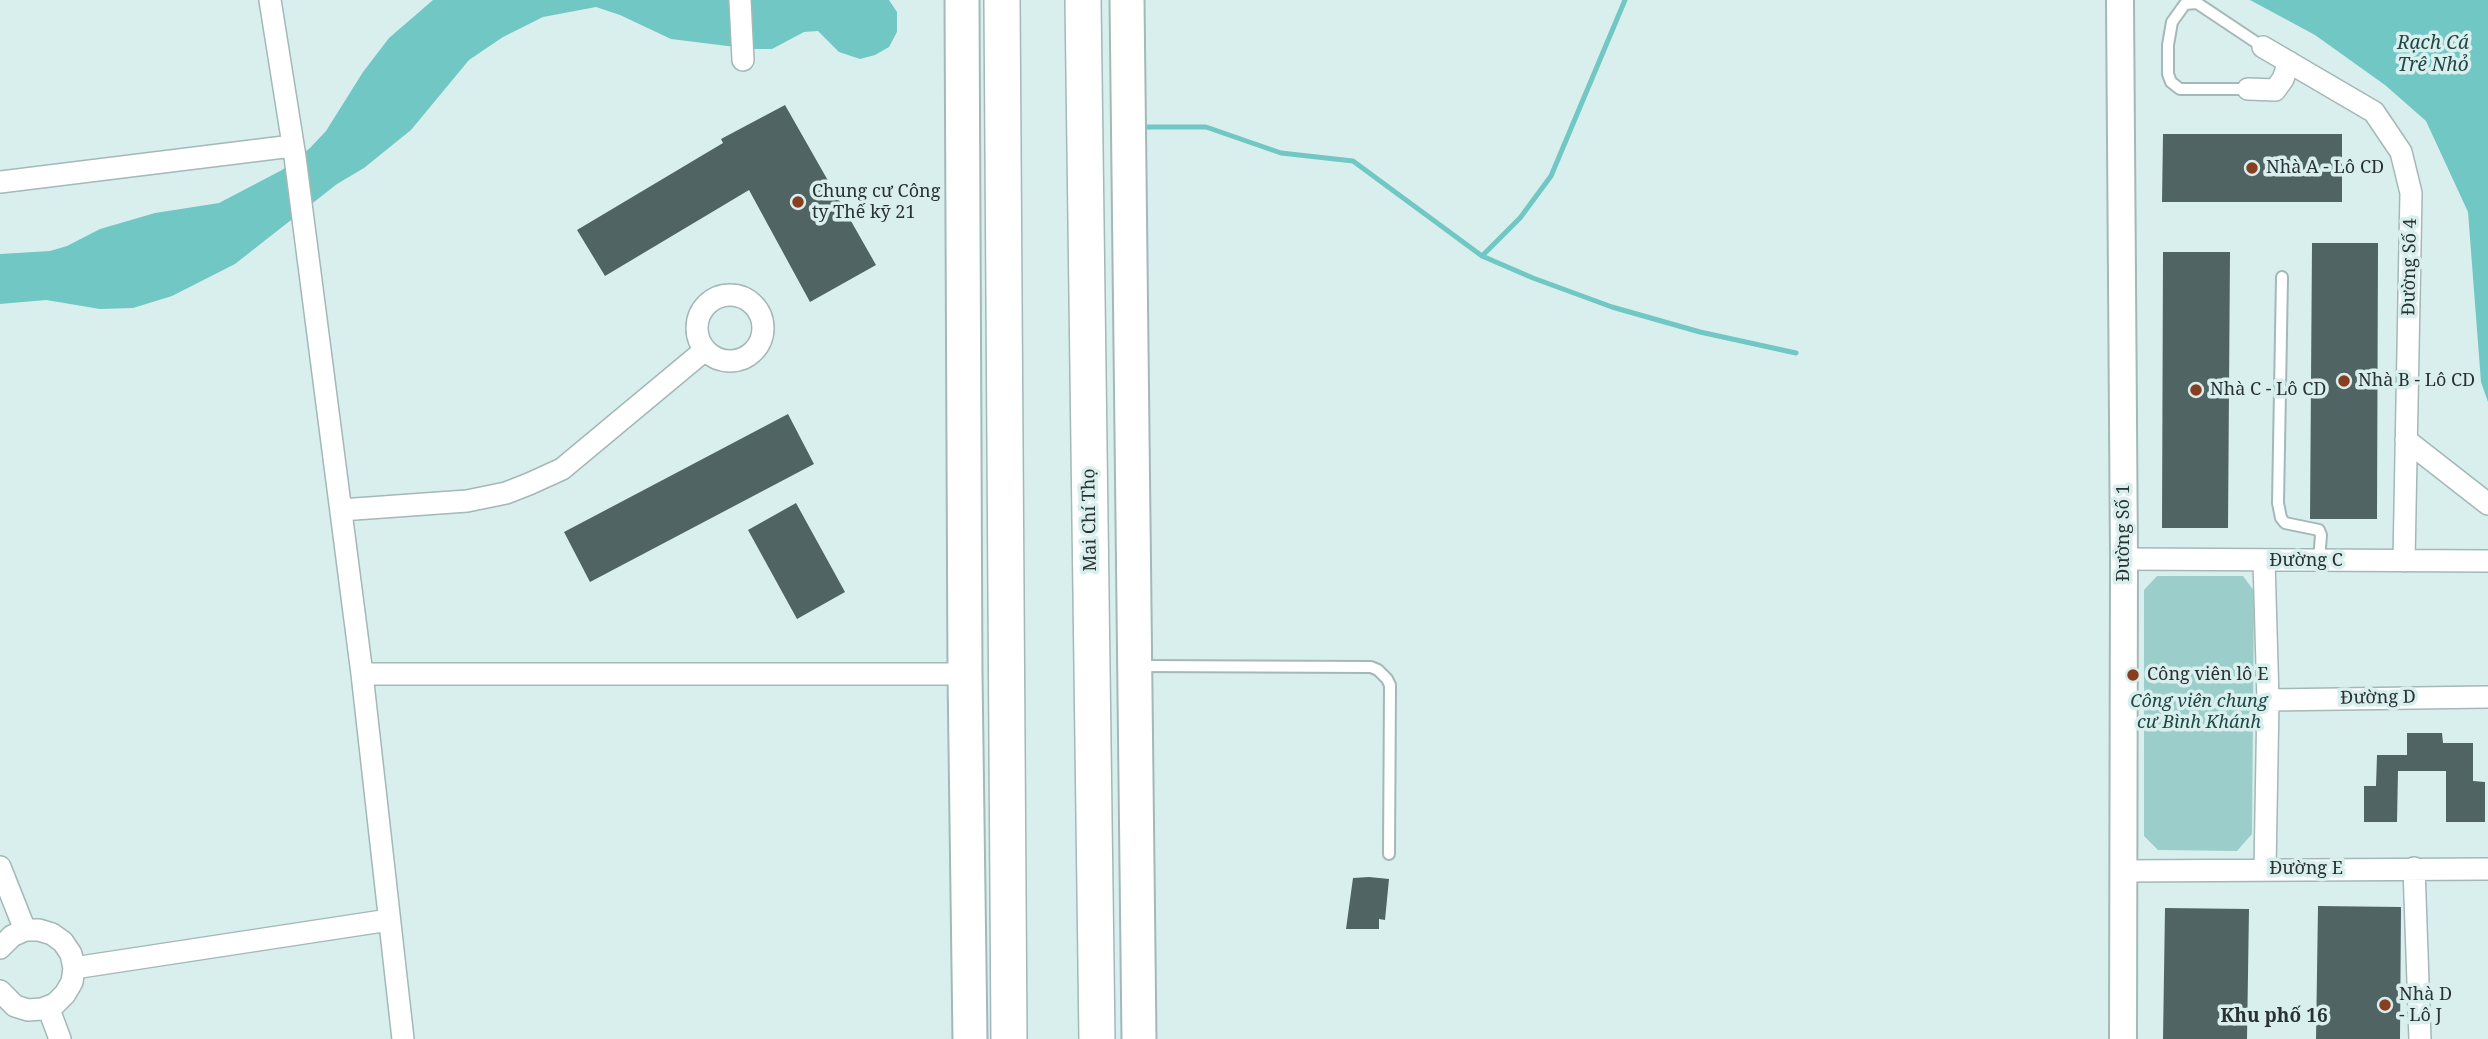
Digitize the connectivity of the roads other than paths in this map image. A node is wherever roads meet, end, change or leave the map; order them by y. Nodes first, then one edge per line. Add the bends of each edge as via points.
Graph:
1 (270, 0) edge
2 (740, 0) edge
3 (962, 0) edge
4 (1002, 0) edge
5 (1083, 0) edge
6 (1127, 0) edge
7 (2120, 0) edge
8 (2263, 47) joint
9 (743, 60) dead end
10 (2289, 62) junction
11 (2248, 89) joint
12 (294, 151) junction
13 (0, 182) edge
14 (2282, 277) dead end
15 (705, 350) dead end
16 (2406, 440) junction
17 (2488, 504) edge
18 (341, 510) junction
19 (2124, 559) junction
20 (2319, 560) junction
21 (2264, 561) junction
22 (2404, 561) junction
23 (2488, 561) edge
24 (1135, 666) junction
25 (362, 674) junction
26 (965, 674) junction
27 (2488, 697) edge
28 (2268, 700) junction
29 (1390, 854) dead end
30 (0, 867) edge
31 (2414, 868) junction
32 (2265, 869) junction
33 (2488, 869) edge
34 (2123, 871) junction
35 (389, 920) junction
36 (25, 930) junction
37 (0, 948) edge
38 (74, 968) junction
39 (0, 991) edge
40 (48, 1007) junction
41 (60, 1039) edge
42 (403, 1039) edge
43 (970, 1039) edge
44 (1009, 1039) edge
45 (1097, 1039) edge
46 (1139, 1039) edge
47 (2123, 1039) edge
48 (2420, 1039) edge

1 - 12 street
2 - 9 street
3 - 26 main road
4 - 44 highway
5 - 45 highway, Mai Chí Thọ
6 - 24 main road
7 - 19 street, Đường Số 1
8 - 10 street, Đường Số 4
8 - 11 lane via 2197,3 2185,4 2172,22 2171,82 2179,89
10 - 11 street via 2275,90
10 - 16 street, Đường Số 4 via 2374,112 2401,152 2411,193
12 - 13 street
12 - 18 street
14 - 20 lane via 2279,510 2284,523 2319,530
15 - 18 street via 562,469 529,484 467,500
16 - 17 street
16 - 22 street, Đường Số 4
18 - 25 street
19 - 21 street, Đường C
19 - 34 street, Đường Số 1
20 - 21 street, Đường C
20 - 22 street, Đường C
21 - 28 street
22 - 23 street, Đường C
24 - 29 lane via 1378,670 1390,685
24 - 46 main road
25 - 26 street
25 - 35 street
26 - 43 main road
27 - 28 street, Đường D
28 - 32 street
30 - 36 street
31 - 32 street, Đường E
31 - 33 street, Đường E
31 - 48 street
32 - 34 street, Đường E
34 - 47 street, Đường Số 1
35 - 38 street
35 - 42 street
36 - 37 street
36 - 38 street via 52,934 71,954
38 - 40 street via 65,994
39 - 40 street via 15,1006 28,1010
40 - 41 street

